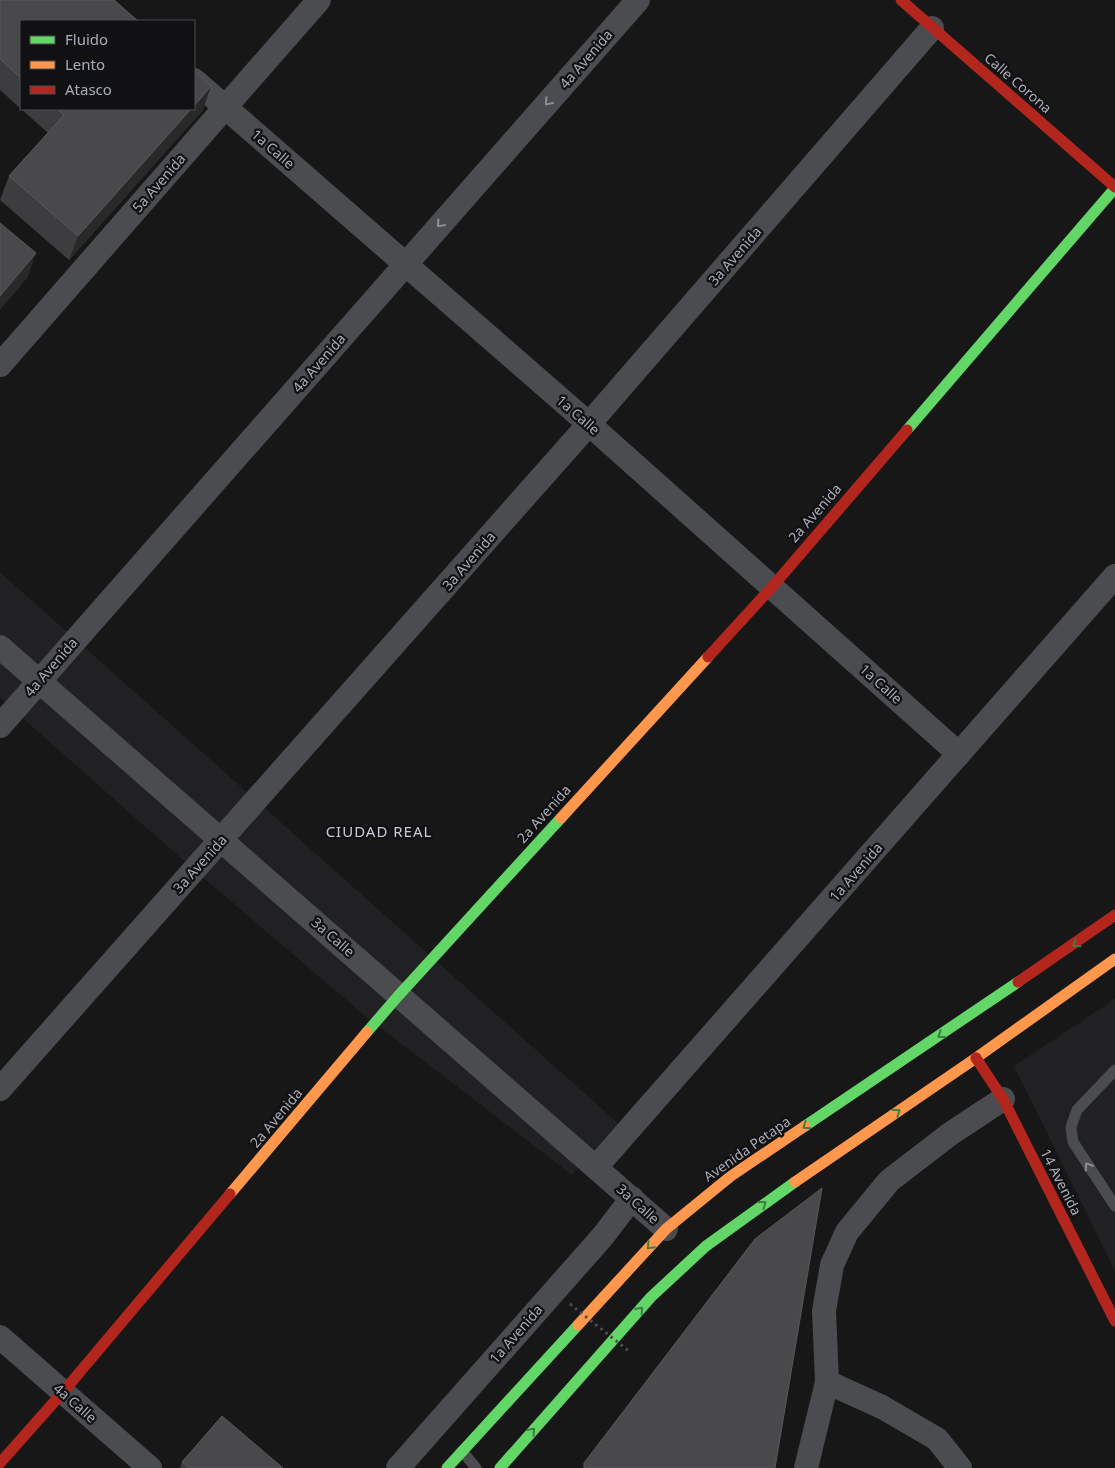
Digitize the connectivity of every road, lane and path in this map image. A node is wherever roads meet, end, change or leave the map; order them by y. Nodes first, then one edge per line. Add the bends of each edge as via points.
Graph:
1 (319, 0) edge
2 (638, 0) edge
3 (901, 0) edge
4 (932, 28) junction
5 (195, 81) edge
6 (225, 108) junction
7 (1115, 188) edge
8 (405, 264) junction
9 (0, 365) edge
10 (589, 424) junction
11 (1115, 576) edge
12 (772, 587) junction
13 (0, 647) edge
14 (39, 681) junction
15 (0, 726) edge
16 (959, 754) junction
17 (222, 840) junction
18 (1115, 915) edge
19 (1115, 959) edge
20 (399, 995) junction
21 (976, 1058) junction
22 (1115, 1070) edge
23 (0, 1089) edge
24 (1003, 1099) junction
25 (596, 1167) junction
26 (632, 1198) junction
27 (1115, 1206) edge
28 (666, 1229) junction
29 (570, 1304) dead end
30 (1115, 1321) edge
31 (0, 1337) edge
32 (630, 1352) dead end
33 (827, 1382) junction
34 (63, 1392) junction
35 (462, 1451) junction
36 (0, 1463) edge
37 (150, 1468) edge
38 (398, 1468) edge
39 (447, 1468) edge
40 (476, 1468) edge
41 (500, 1468) edge
42 (806, 1468) edge
43 (960, 1468) edge

1 - 6 street, 5a Avenida
2 -> 8 street, 4a Avenida
3 - 4 street, Calle Corona
4 - 7 street, Calle Corona
4 - 10 street, 3a Avenida
5 - 6 street, 1a Calle
6 - 8 street, 1a Calle
6 - 9 street, 5a Avenida
7 - 12 street, 2a Avenida
8 - 10 street, 1a Calle
8 - 14 street, 4a Avenida
10 - 12 street, 1a Calle
10 - 17 street, 3a Avenida
11 - 16 street, 1a Avenida
12 - 16 street, 1a Calle
12 - 20 street, 2a Avenida
13 - 14 street, 3a Calle
14 - 15 street, 4a Avenida
14 - 17 street, 3a Calle
16 - 25 street, 1a Avenida
17 - 20 street, 3a Calle
17 - 23 street, 3a Avenida
18 -> 28 street, Avenida Petapa via 731,1176
19 - 21 street
20 - 25 street, 3a Calle
20 - 34 street, 2a Avenida
21 - 24 street, 14 Avenida
41 -> 21 street via 651,1297 706,1246
27 -> 22 lane via 1073,1142 1071,1127 1077,1110
24 - 30 street, 14 Avenida
24 - 33 street via 950,1134 889,1181 847,1232 832,1266 824,1311
25 - 26 street, 3a Calle
26 - 28 street, 3a Calle
26 - 38 street, 1a Avenida via 603,1236
28 -> 35 street, Avenida Petapa
29 - 32 path, bridge
31 - 34 street, 4a Calle
33 - 42 street
33 - 43 street via 882,1407 937,1439
34 - 36 street, 2a Avenida
34 - 37 street, 4a Calle
35 - 39 street, Avenida Petapa
35 - 40 lane

